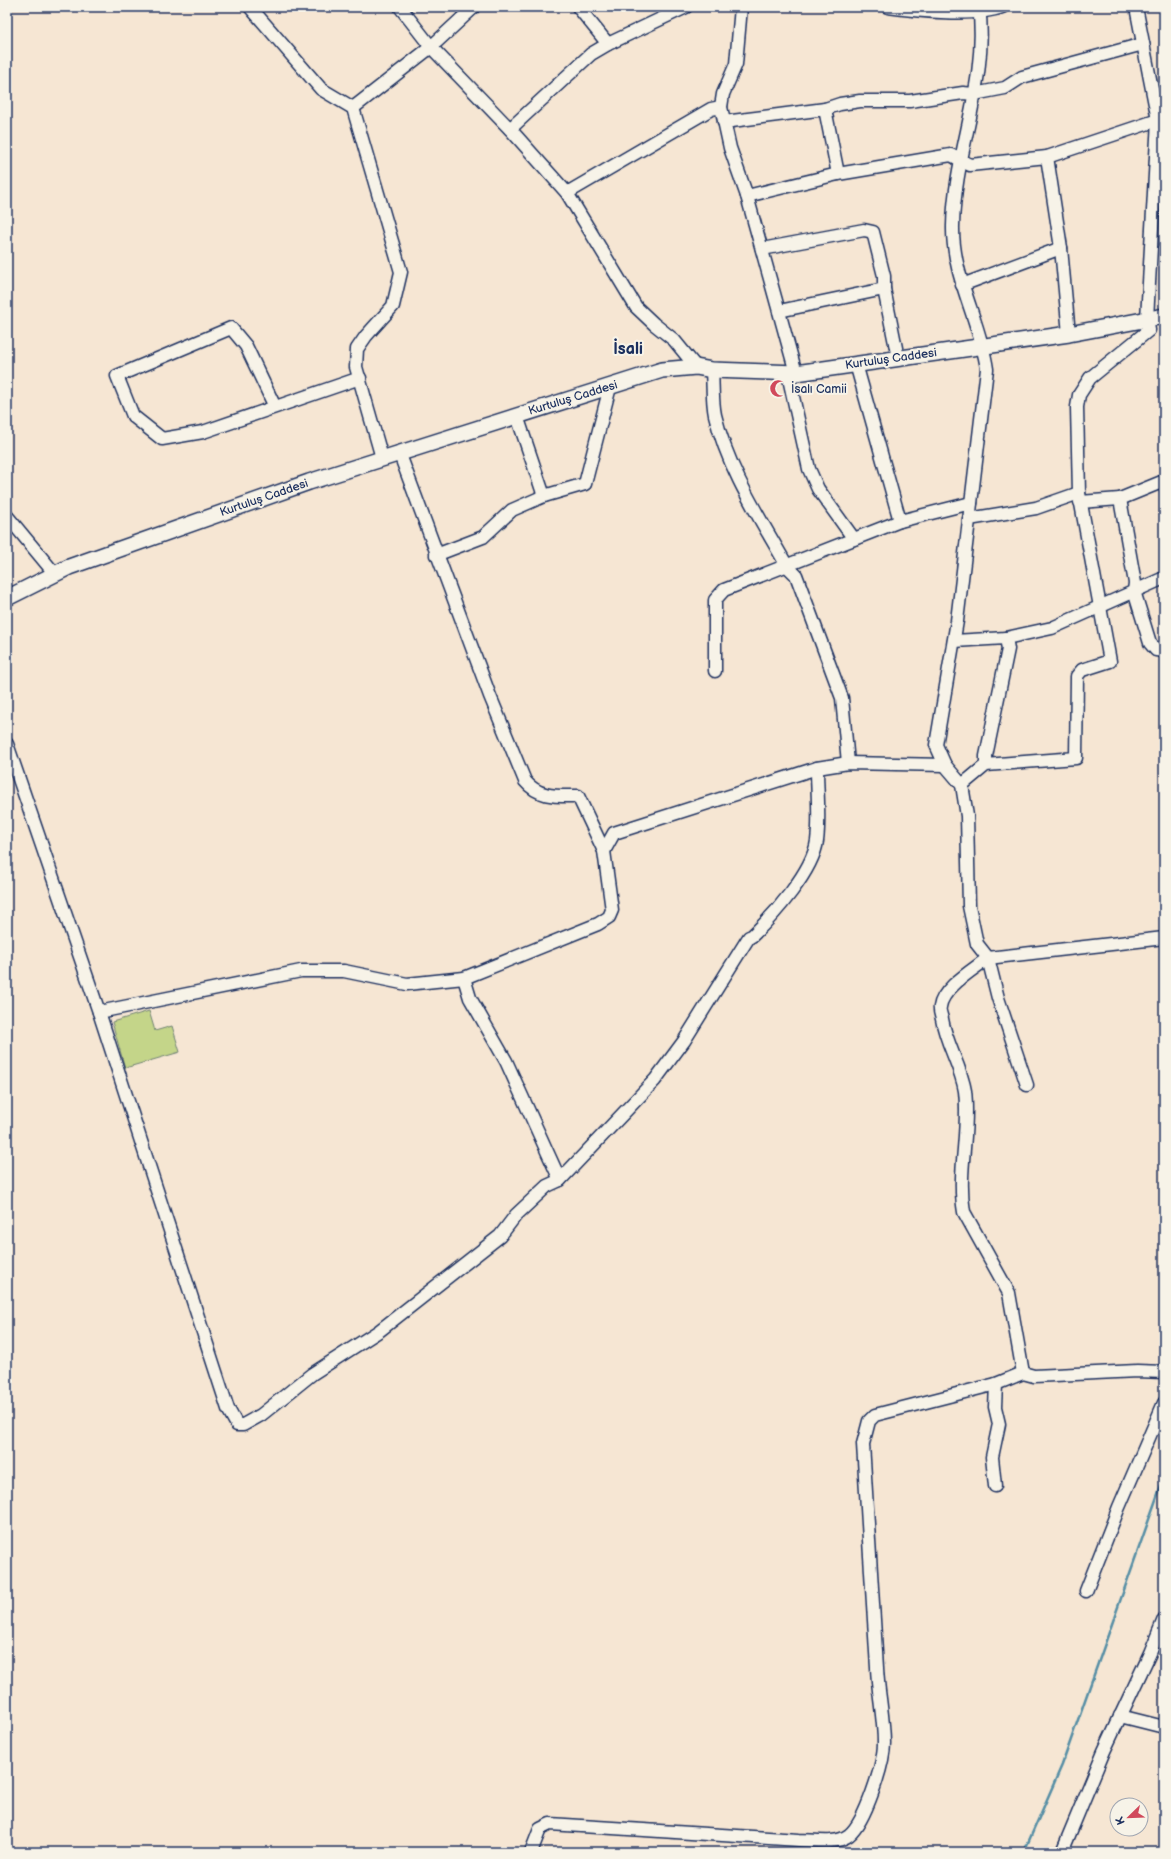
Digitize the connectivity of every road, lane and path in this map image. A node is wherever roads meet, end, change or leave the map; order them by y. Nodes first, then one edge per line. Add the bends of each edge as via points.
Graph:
1 (250, 7) edge
2 (400, 7) edge
3 (474, 7) edge
4 (578, 7) edge
5 (686, 7) edge
6 (741, 7) edge
7 (888, 7) edge
8 (1002, 7) edge
9 (1136, 7) edge
10 (980, 9) edge
11 (608, 44) junction
12 (1143, 44) junction
13 (431, 47) junction
14 (974, 94) junction
15 (721, 107) junction
16 (353, 108) junction
17 (825, 110) junction
18 (1158, 120) junction
19 (724, 122) junction
20 (510, 129) junction
21 (1047, 157) junction
22 (960, 160) junction
23 (838, 174) junction
24 (567, 193) junction
25 (747, 196) junction
26 (1060, 248) junction
27 (762, 250) junction
28 (962, 285) junction
29 (884, 289) junction
30 (779, 311) junction
31 (1147, 319) junction
32 (1164, 319) edge
33 (1069, 334) junction
34 (984, 347) junction
35 (898, 358) junction
36 (856, 364) junction
37 (696, 367) junction
38 (712, 370) junction
39 (792, 373) junction
40 (360, 378) junction
41 (610, 387) junction
42 (275, 407) junction
43 (517, 416) junction
44 (399, 452) junction
45 (382, 458) junction
46 (1164, 481) edge
47 (544, 496) junction
48 (1080, 498) junction
49 (1120, 499) junction
50 (971, 503) junction
51 (7, 516) edge
52 (969, 519) junction
53 (900, 521) junction
54 (854, 539) junction
55 (436, 555) junction
56 (787, 566) junction
57 (55, 574) junction
58 (1164, 578) edge
59 (1134, 591) junction
60 (7, 598) edge
61 (1099, 607) junction
62 (1006, 638) junction
63 (954, 641) junction
64 (1164, 651) edge
65 (715, 671) dead end
66 (7, 744) edge
67 (848, 764) junction
68 (945, 765) junction
69 (986, 765) junction
70 (817, 768) junction
71 (962, 785) junction
72 (604, 851) junction
73 (1164, 938) edge
74 (988, 958) junction
75 (464, 978) junction
76 (99, 1012) junction
77 (1026, 1084) dead end
78 (560, 1180) junction
79 (1164, 1372) edge
80 (1023, 1373) junction
81 (996, 1384) junction
82 (1164, 1402) edge
83 (995, 1486) dead end
84 (1086, 1591) dead end
85 (1164, 1619) edge
86 (1120, 1716) junction
87 (1164, 1727) edge
88 (531, 1852) edge
89 (1062, 1852) edge

1 - 16 street via 321,90
2 - 13 street
3 - 13 street
4 - 11 street
5 - 11 street
6 - 15 street via 736,64 723,94
7 - 10 street via 913,10
8 - 10 street via 991,11
9 - 12 street
10 - 14 street via 981,48
11 - 20 street via 591,54
12 - 14 street via 1022,77 1005,88
12 - 18 street
13 - 16 street
13 - 20 street
14 - 17 street via 963,93 910,101 860,101 840,104
14 - 22 street
15 - 19 street
15 - 24 street via 711,109
16 - 40 street via 401,272 393,306 356,349 356,367
17 - 19 street
17 - 23 street
18 - 21 street
18 - 31 street
19 - 25 street
20 - 24 street
21 - 22 street via 970,165
21 - 26 street
22 - 23 street via 951,156
22 - 28 street via 953,225 954,256
23 - 25 street
24 - 37 street via 636,307 674,340
25 - 27 street
26 - 28 street
26 - 33 street
27 - 29 street via 864,230 873,232 884,276
27 - 30 street
28 - 34 street
29 - 30 street
29 - 35 street
30 - 39 street
31 - 32 main road, Kurtuluş Caddesi
31 - 33 main road, Kurtuluş Caddesi
31 - 48 street via 1149,330 1090,378 1079,395 1077,407
33 - 34 main road, Kurtuluş Caddesi
34 - 35 main road, Kurtuluş Caddesi
34 - 50 street via 987,369
35 - 36 main road, Kurtuluş Caddesi
36 - 39 main road, Kurtuluş Caddesi
36 - 53 street
37 - 38 main road, Kurtuluş Caddesi
37 - 41 main road, Kurtuluş Caddesi via 662,370
38 - 39 main road, Kurtuluş Caddesi
38 - 56 street via 715,414 724,446 743,489
39 - 54 street via 809,469 818,489
40 - 42 street
40 - 45 street
41 - 43 main road, Kurtuluş Caddesi
41 - 47 street via 585,484
42 - 42 street via 203,432 162,438 133,416 117,376 231,328 246,346
43 - 44 main road, Kurtuluş Caddesi
43 - 47 street
44 - 45 main road, Kurtuluş Caddesi
44 - 55 street
45 - 57 main road, Kurtuluş Caddesi via 76,564
46 - 49 street
47 - 55 street via 512,510 483,537
48 - 49 street
48 - 52 street
48 - 61 street
49 - 59 street via 1135,583
50 - 52 street
50 - 53 street
51 - 57 street
52 - 63 street
53 - 54 street
54 - 56 street
55 - 72 street via 525,781 541,794 578,796
56 - 65 street via 724,590 715,600
56 - 67 street via 796,575 842,698
57 - 60 main road, Kurtuluş Caddesi
58 - 59 street
59 - 61 street
59 - 64 street via 1150,643 1156,650
61 - 62 street via 1052,628
61 - 69 street via 1110,661 1082,670 1076,676 1076,758
62 - 63 street
62 - 69 street via 1008,649
63 - 68 street via 936,744
66 - 76 street
67 - 68 street
67 - 70 street
68 - 71 street
69 - 71 street
70 - 72 street via 614,833
70 - 78 street via 817,841 811,862 773,915 749,937 684,1041 655,1080
71 - 74 street via 967,816 969,906 977,944
72 - 75 street via 612,910 609,917 598,924
73 - 74 street
74 - 77 street
74 - 80 street via 946,992 940,1007 944,1029 962,1076 965,1092 965,1143 961,1174 964,1212 1009,1293
75 - 76 street via 407,984 344,971 301,971
75 - 78 street via 470,998 506,1061
76 - 78 street via 226,1401 237,1425 243,1425 261,1415 312,1374 379,1331 500,1236 516,1215 547,1186
79 - 80 street via 1034,1376
80 - 81 street
81 - 83 street via 999,1424 992,1457
81 - 88 street via 875,1415 869,1421 863,1444 884,1744 875,1788 850,1834 831,1841 799,1840 550,1824 540,1829
82 - 84 street
85 - 86 street
86 - 87 street
86 - 89 street

